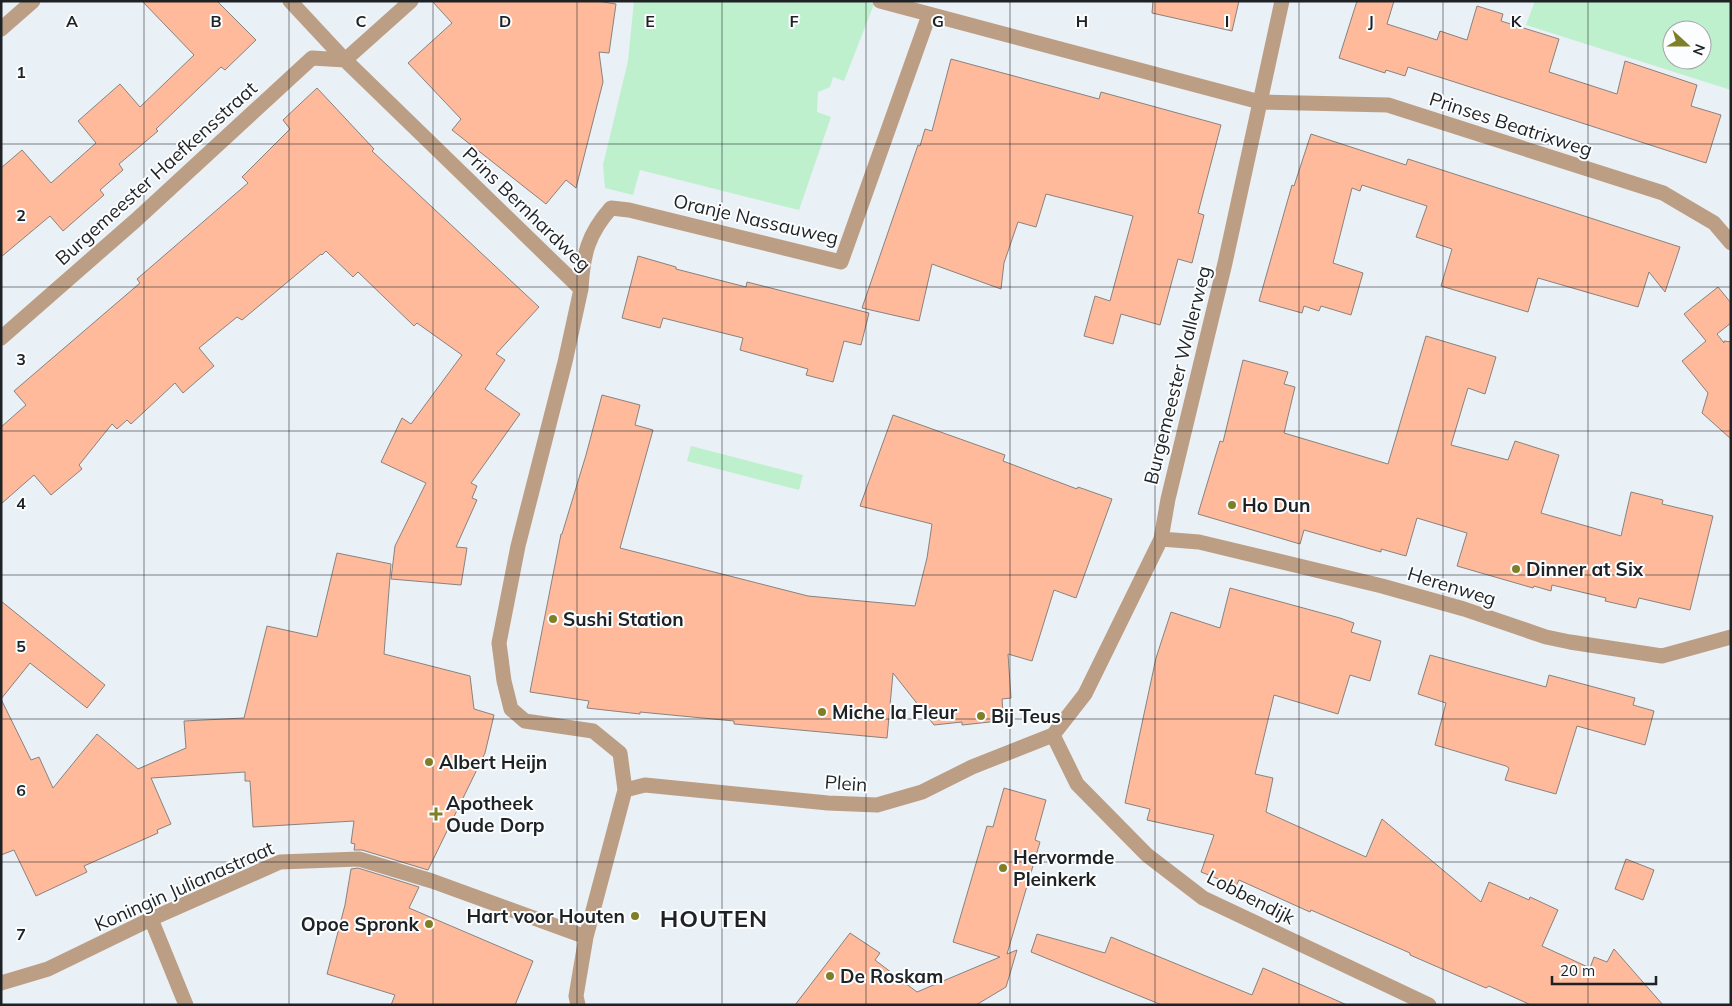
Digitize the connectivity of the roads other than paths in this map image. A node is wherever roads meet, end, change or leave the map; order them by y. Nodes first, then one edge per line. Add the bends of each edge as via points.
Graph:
1 (33, 1) edge
2 (290, 1) edge
3 (412, 1) edge
4 (880, 1) edge
5 (1282, 1) edge
6 (929, 15) junction
7 (1, 29) edge
8 (345, 60) junction
9 (1260, 102) junction
10 (1731, 243) edge
11 (581, 288) junction
12 (1, 338) edge
13 (1161, 539) junction
14 (1731, 637) edge
15 (1053, 736) junction
16 (625, 790) junction
17 (152, 919) junction
18 (586, 937) junction
19 (1, 983) edge
20 (186, 1005) edge
21 (578, 1005) edge
22 (1429, 1005) edge

1 - 7 street
2 - 8 street, Prins Bernhardweg
3 - 8 street
4 - 6 street, Prinses Beatrixweg
5 - 9 street, Burgemeester Wallerweg
6 - 9 street, Prinses Beatrixweg
6 - 11 street, Oranje Nassauweg via 841,262 611,208 599,221 586,247
8 - 11 street, Prins Bernhardweg
8 - 12 street, Burgemeester Haefkensstraat via 312,58 136,220
9 - 10 street, Prinses Beatrixweg via 1388,105 1663,193 1714,223
9 - 13 street, Burgemeester Wallerweg
11 - 16 street, Prins Bernhardweg via 518,546 499,643 511,710 526,721 593,731 620,753
13 - 14 street, Herenweg via 1199,542 1382,586 1570,642 1662,656
13 - 15 street, Burgemeester Wallerweg via 1085,694
15 - 16 street, Plein via 972,767 922,792 877,805 645,785
15 - 22 street, Lobbendijk via 1077,784 1147,855 1203,898
16 - 18 street
17 - 18 street, Koningin Julianastraat via 280,862 359,858
17 - 19 street, Koningin Julianastraat via 48,970
17 - 20 street
18 - 21 street via 576,996

